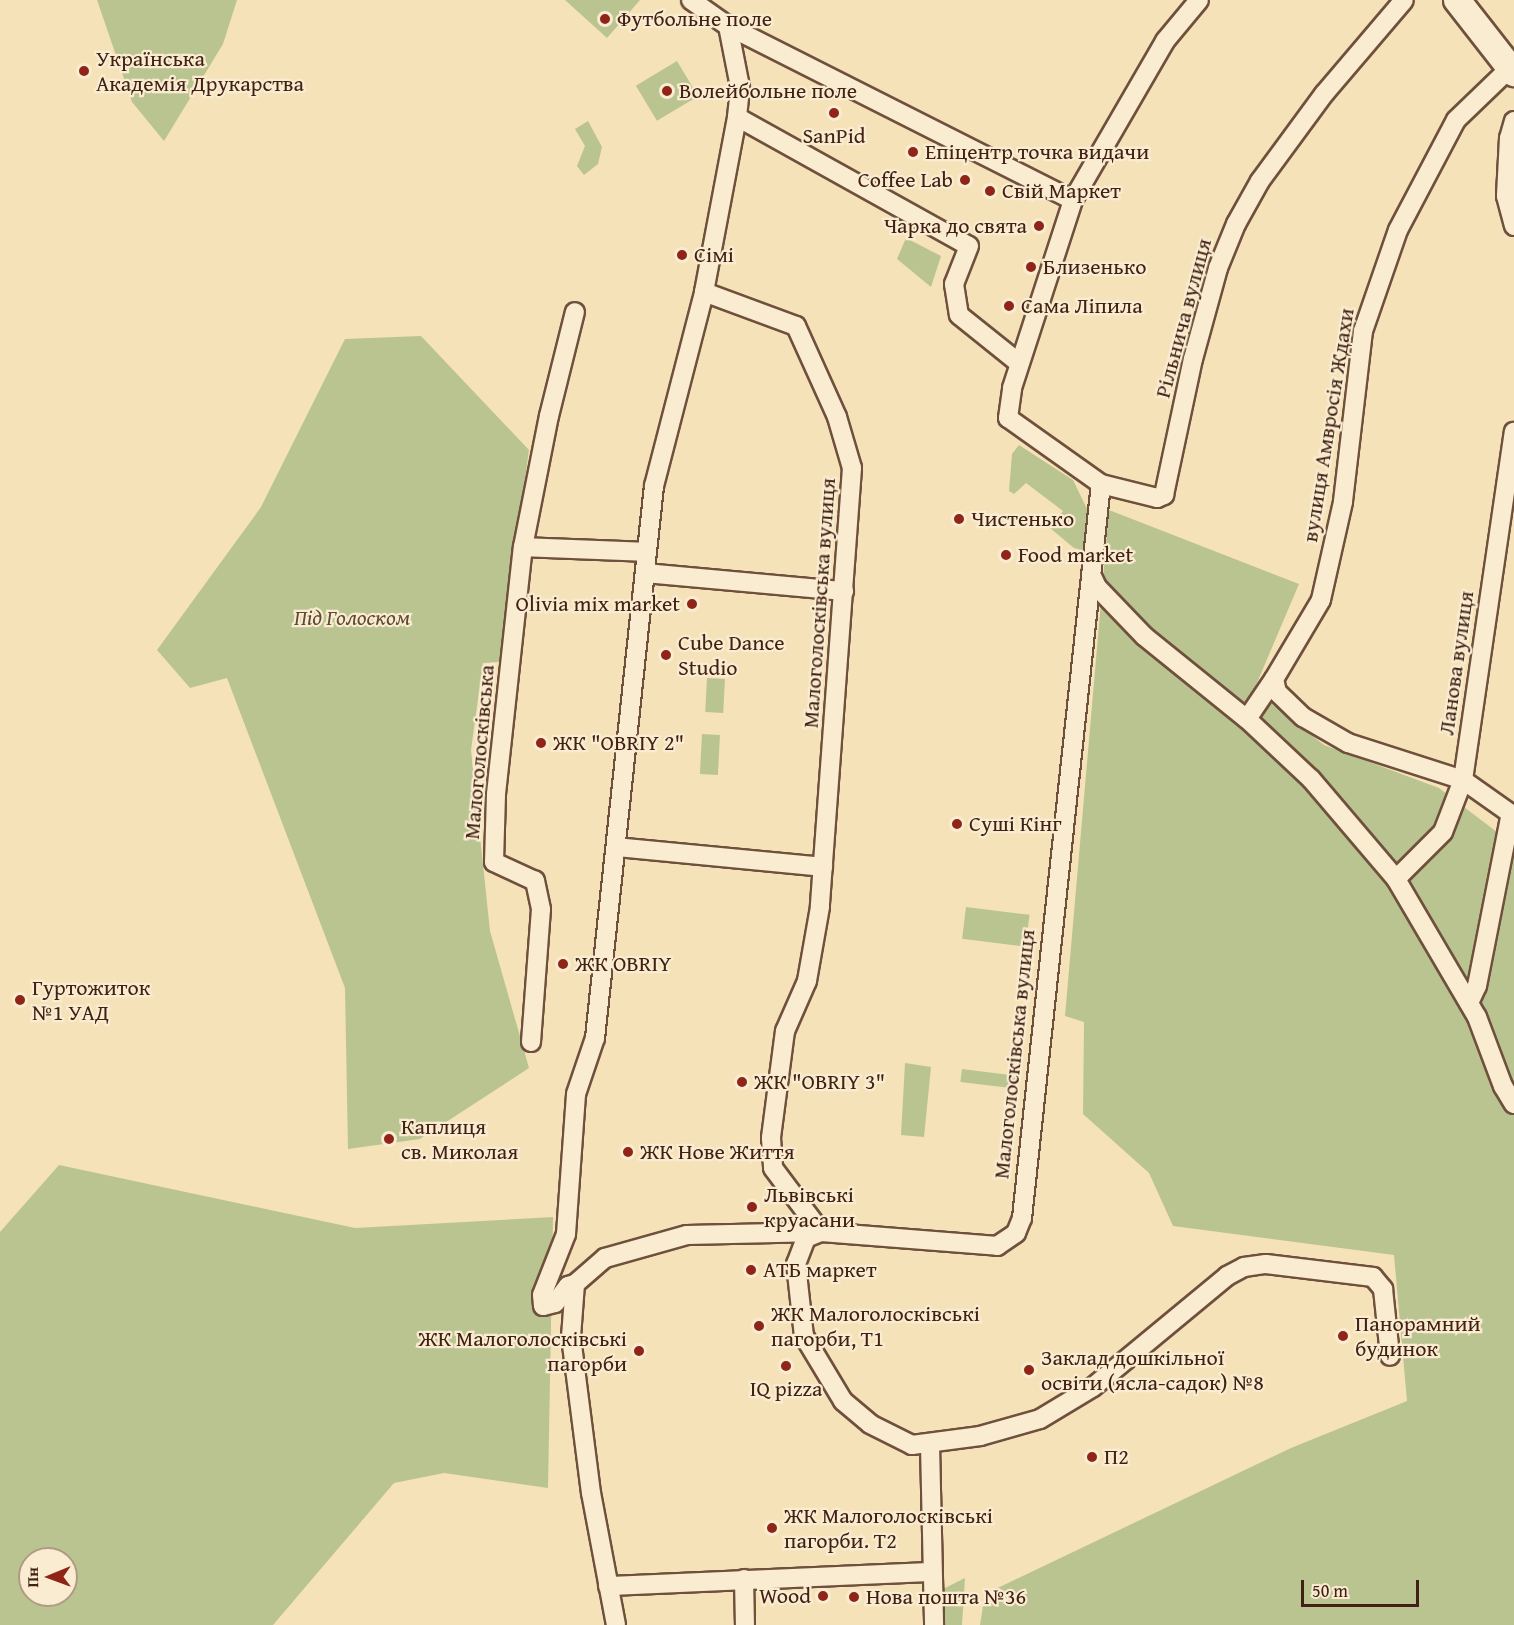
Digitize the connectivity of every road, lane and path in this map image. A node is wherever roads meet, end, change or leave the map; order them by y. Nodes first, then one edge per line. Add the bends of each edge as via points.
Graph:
1 (1199, 0) edge
2 (1404, 0) edge
3 (1456, 0) edge
4 (694, 1) edge
5 (728, 26) junction
6 (1512, 71) edge
7 (737, 117) junction
8 (1514, 120) edge
9 (1073, 200) junction
10 (1514, 226) edge
11 (704, 292) junction
12 (574, 312) dead end
13 (1019, 363) junction
14 (1514, 432) edge
15 (1101, 484) junction
16 (524, 547) junction
17 (647, 552) junction
18 (645, 573) junction
19 (1091, 574) junction
20 (844, 591) junction
21 (1274, 679) junction
22 (1247, 719) junction
23 (1463, 780) junction
24 (1513, 815) edge
25 (616, 847) junction
26 (823, 867) junction
27 (1396, 879) junction
28 (1469, 1003) junction
29 (531, 1042) dead end
30 (1514, 1104) edge
31 (821, 1232) junction
32 (575, 1284) junction
33 (1390, 1356) dead end
34 (930, 1445) junction
35 (932, 1572) junction
36 (744, 1579) junction
37 (608, 1586) junction
38 (616, 1625) edge
39 (745, 1625) edge
40 (934, 1625) edge

1 - 9 street via 1165,41
2 - 15 street, Рільнича вулиця via 1323,94 1260,181 1236,224 1218,268 1193,359 1164,495 1156,498
3 - 6 main road
4 - 5 street
5 - 7 street via 740,87
5 - 9 street
6 - 21 street, вулиця Амвросія Ждахи via 1456,120 1398,230 1363,331 1343,502 1321,600
7 - 11 street
7 - 13 street via 969,246 954,284 959,315
8 - 10 street via 1509,138 1506,195
9 - 13 street via 1058,255
11 - 17 street via 654,486
11 - 20 street, Малоголосківська вулиця via 796,326 823,383 852,468
12 - 16 street, Малоголосківська
13 - 15 street via 1008,418
14 - 23 street, Ланова вулиця
15 - 19 street, Малоголосківська вулиця
16 - 17 street
16 - 29 street, Малоголосківська via 496,794 494,862 535,881 541,909
17 - 18 street
18 - 20 street
18 - 25 street
19 - 22 street via 1097,587 1144,636
19 - 31 street, Малоголосківська вулиця via 1022,1218 1016,1233 1002,1245 990,1247
20 - 26 street, Малоголосківська вулиця
21 - 22 street, вулиця Амвросія Ждахи
21 - 23 street via 1277,692 1303,717 1348,743
22 - 27 street via 1311,779
23 - 24 street
23 - 27 street, Ланова вулиця via 1443,832
24 - 28 street via 1477,986
25 - 26 street
25 - 32 street, Малоголосківська вулиця via 595,1038 576,1094 566,1234 542,1295 543,1306 555,1303 568,1286
26 - 31 street, Малоголосківська вулиця via 807,981 785,1031 771,1149 777,1176
27 - 28 street
28 - 30 street
31 - 32 street, Малоголосківська вулиця via 687,1235 605,1258
31 - 34 street via 806,1238 796,1264 804,1336 832,1385 861,1417 912,1446
32 - 37 street via 571,1337 576,1389
33 - 34 street via 1383,1289 1373,1277 1266,1264 1244,1267 1227,1276 1093,1387 1040,1419
34 - 35 street
35 - 36 street
35 - 40 street
36 - 37 street
36 - 39 street
37 - 38 street

